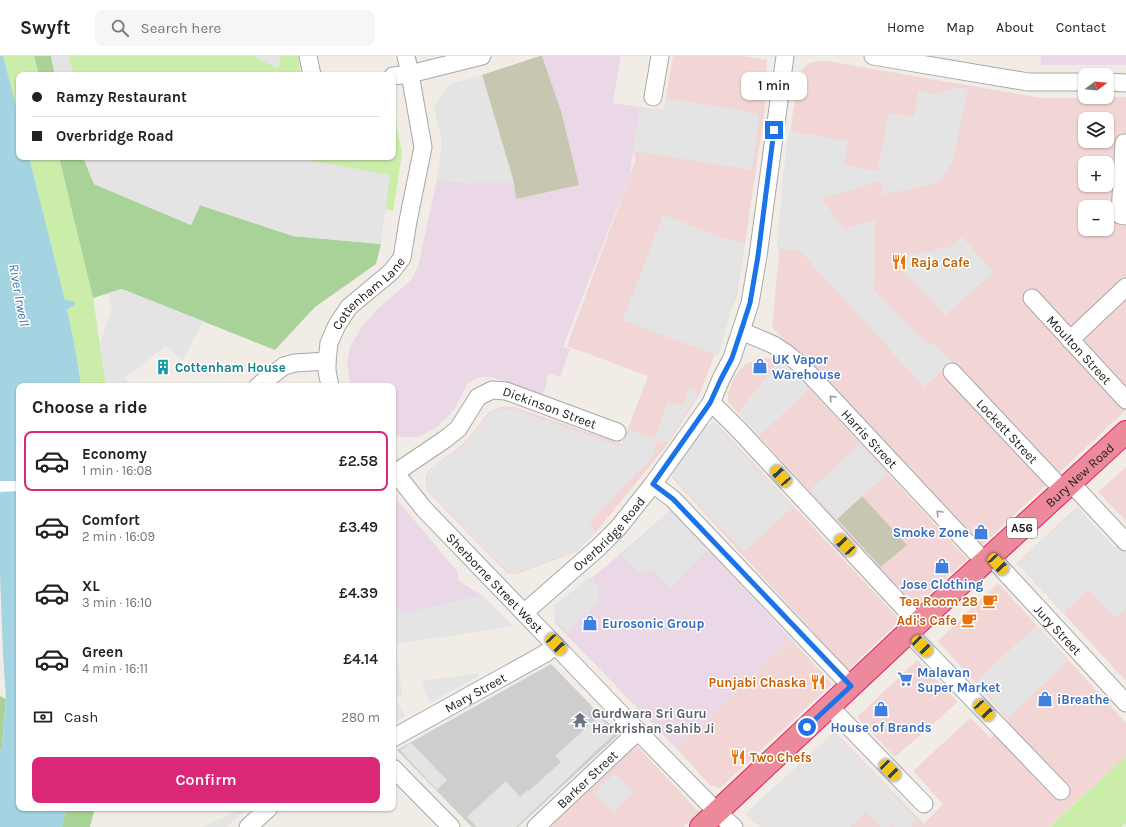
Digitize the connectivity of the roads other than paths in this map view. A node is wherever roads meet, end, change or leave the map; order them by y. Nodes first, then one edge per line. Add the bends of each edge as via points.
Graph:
1 (308, 56) edge
2 (406, 56) edge
3 (482, 56) edge
4 (660, 56) edge
5 (785, 56) edge
6 (873, 56) edge
7 (937, 61) edge
8 (311, 72) edge
9 (410, 74) junction
10 (396, 76) edge
11 (1078, 82) edge
12 (1114, 82) edge
13 (1126, 82) edge
14 (653, 97) dead end
15 (1126, 143) edge
16 (1126, 216) edge
17 (1126, 287) edge
18 (1032, 298) dead end
19 (741, 331) junction
20 (1070, 340) junction
21 (327, 361) junction
22 (952, 372) dead end
23 (262, 383) edge
24 (329, 383) edge
25 (1126, 400) edge
26 (710, 403) junction
27 (617, 432) dead end
28 (1126, 432) edge
29 (396, 470) edge
30 (396, 474) edge
31 (653, 484) junction
32 (1067, 486) junction
33 (1126, 542) edge
34 (988, 560) junction
35 (525, 612) junction
36 (913, 628) junction
37 (556, 644) junction
38 (851, 686) junction
39 (1126, 703) edge
40 (829, 706) junction
41 (638, 731) junction
42 (396, 736) edge
43 (396, 771) edge
44 (1061, 791) dead end
45 (924, 804) dead end
46 (266, 811) edge
47 (717, 812) junction
48 (248, 827) edge
49 (451, 827) edge
50 (536, 827) edge
51 (701, 827) edge
52 (734, 827) edge

1 - 8 street
2 - 9 street, Cottenham Lane
3 - 9 street
4 - 14 street
5 - 19 street, Overbridge Road via 758,256 750,303
6 - 7 street
7 - 11 street via 1028,82
9 - 10 street
9 - 21 street, Cottenham Lane via 423,147 402,258 392,272 349,307 329,343
12 - 13 street
15 - 16 street via 1120,215
17 - 20 street
18 - 20 street, Moulton Street
19 - 26 street, Overbridge Road via 732,358
34 -> 19 street, Harris Street via 802,366 774,345
20 - 25 street, Moulton Street
21 - 23 street via 284,366
21 - 24 street
22 - 32 street, Lockett Street
26 - 31 street, Overbridge Road
26 - 36 street via 739,430
27 - 29 street, Dickinson Street via 506,391 492,390 478,397 458,429
28 - 32 highway, Bury New Road / A56
30 - 35 street, Sherborne Street West via 424,509
31 - 35 street, Overbridge Road via 618,528
31 - 38 street via 673,499
32 - 33 street, Lockett Street
32 - 34 highway, Bury New Road / A56
34 - 36 highway, Bury New Road / A56
34 - 39 street, Jury Street
35 - 37 street, Sherborne Street West
36 - 38 highway, Bury New Road / A56
36 - 44 street
37 - 41 street, Sherborne Street West
37 - 42 street, Mary Street via 542,656
38 - 40 highway, Bury New Road / A56
40 - 45 street
40 - 47 highway, Bury New Road / A56
41 - 47 street, Sherborne Street West
41 - 50 street, Barker Street
43 - 49 street
46 - 48 street
47 - 51 highway, A56
47 - 52 street, Sherborne Street West

